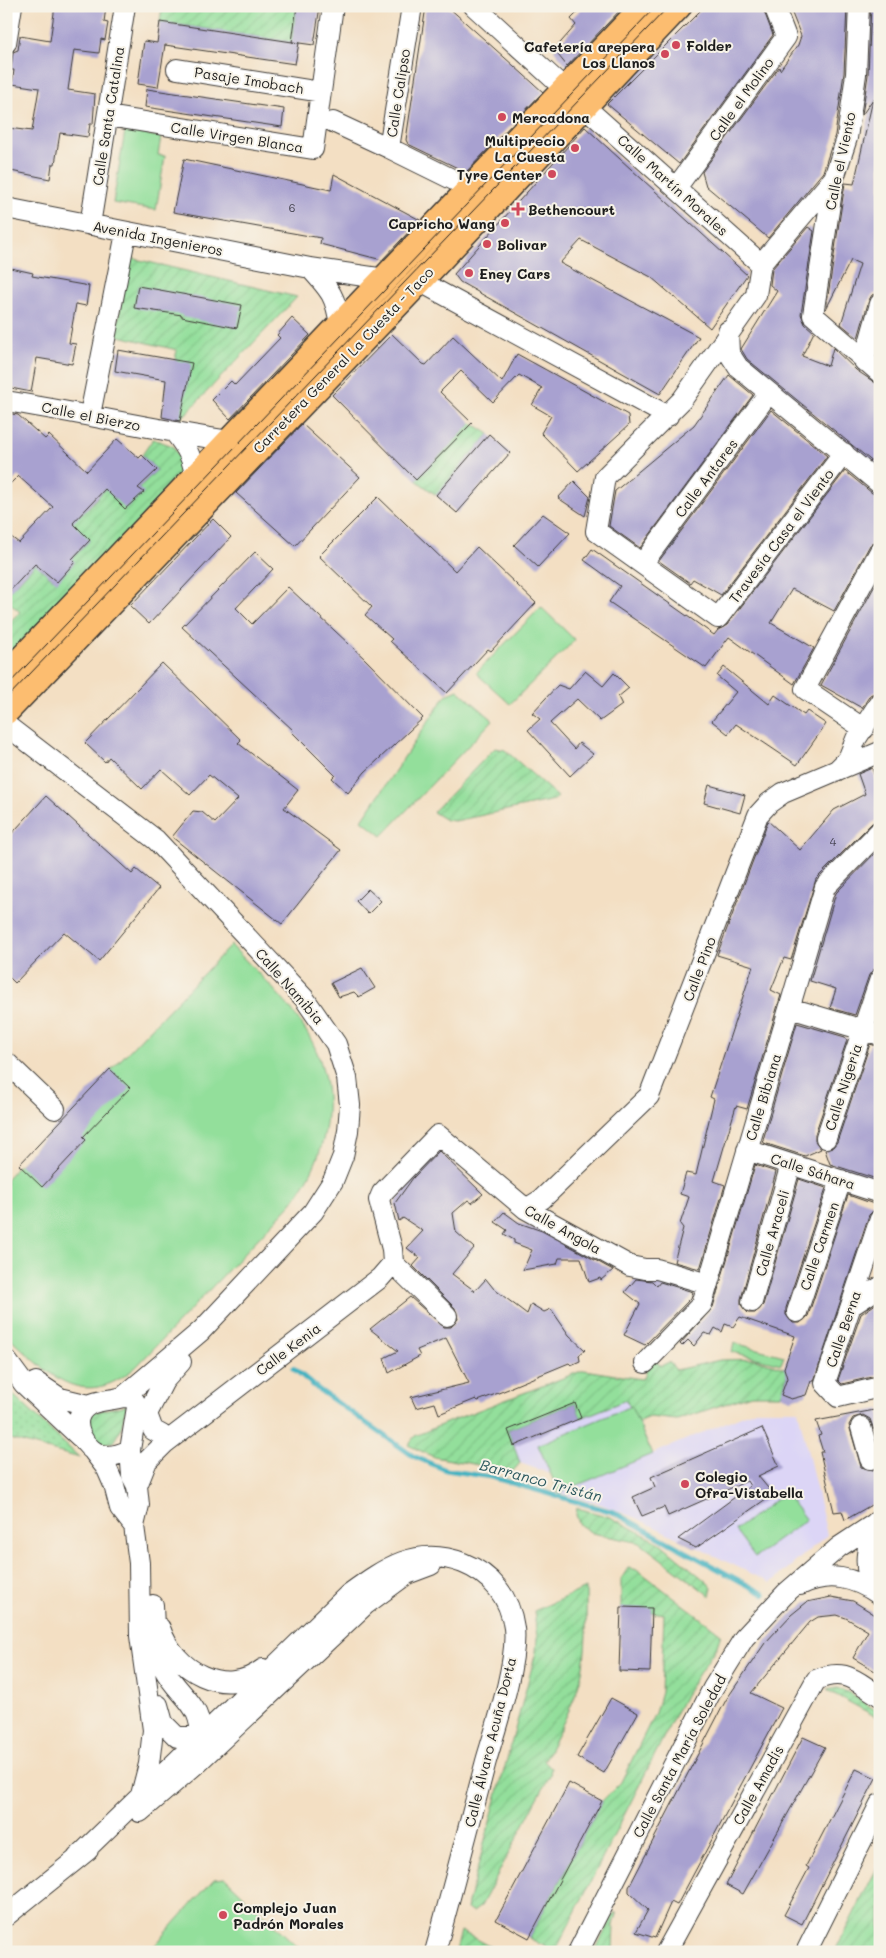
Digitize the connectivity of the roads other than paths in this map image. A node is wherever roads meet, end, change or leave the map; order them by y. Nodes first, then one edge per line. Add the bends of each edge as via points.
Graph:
1 (12, 6) edge
2 (125, 6) edge
3 (333, 6) edge
4 (412, 6) edge
5 (474, 6) edge
6 (645, 6) edge
7 (678, 6) edge
8 (774, 6) edge
9 (859, 6) edge
10 (6, 43) edge
11 (177, 69) dead end
12 (321, 92) junction
13 (576, 98) junction
14 (108, 116) junction
15 (333, 122) dead end
16 (389, 148) junction
17 (834, 178) junction
18 (676, 188) junction
19 (472, 189) junction
20 (6, 208) edge
21 (90, 225) junction
22 (126, 233) junction
23 (761, 264) junction
24 (310, 268) junction
25 (385, 278) junction
26 (419, 282) junction
27 (880, 304) edge
28 (340, 326) junction
29 (728, 331) junction
30 (864, 361) junction
31 (704, 367) junction
32 (738, 368) junction
33 (880, 373) edge
34 (768, 394) junction
35 (6, 401) edge
36 (90, 415) junction
37 (668, 416) junction
38 (174, 433) junction
39 (230, 441) junction
40 (844, 453) junction
41 (195, 478) junction
42 (880, 484) edge
43 (880, 551) edge
44 (643, 563) junction
45 (6, 676) edge
46 (880, 702) edge
47 (6, 711) edge
48 (6, 725) edge
49 (864, 729) junction
50 (880, 752) edge
51 (835, 773) junction
52 (880, 832) edge
53 (880, 979) edge
54 (790, 1008) junction
55 (871, 1033) edge
56 (6, 1062) edge
57 (55, 1109) dead end
58 (826, 1138) dead end
59 (747, 1150) junction
60 (791, 1164) junction
61 (841, 1180) junction
62 (880, 1193) edge
63 (526, 1209) junction
64 (880, 1219) edge
65 (393, 1263) junction
66 (708, 1284) junction
67 (880, 1288) edge
68 (752, 1302) dead end
69 (851, 1306) junction
70 (797, 1312) dead end
71 (448, 1316) dead end
72 (200, 1331) junction
73 (7, 1360) edge
74 (645, 1362) dead end
75 (880, 1387) edge
76 (89, 1405) junction
77 (132, 1410) junction
78 (169, 1436) junction
79 (80, 1437) junction
80 (130, 1449) junction
81 (94, 1452) junction
82 (137, 1486) junction
83 (878, 1521) edge
84 (134, 1526) junction
85 (452, 1559) junction
86 (138, 1563) junction
87 (138, 1589) junction
88 (786, 1593) junction
89 (877, 1593) edge
90 (153, 1606) junction
91 (290, 1651) junction
92 (312, 1654) junction
93 (880, 1696) edge
94 (201, 1736) junction
95 (144, 1802) junction
96 (880, 1804) edge
97 (6, 1916) edge
98 (436, 1952) edge
99 (578, 1952) edge
100 (666, 1952) edge
101 (806, 1952) edge

1 - 10 street
2 - 14 street, Calle Santa Catalina
3 - 12 street, Calle Virgen Blanca
4 - 16 street, Calle Calipso
5 - 13 street, Calle Martín Morales
6 - 13 main road, Carretera General La Cuesta - Taco
7 - 13 main road, Carretera General La Cuesta - Taco
8 - 18 street, Calle el Molino via 786,37
9 - 17 street, Calle el Viento via 856,74 848,129
11 - 12 street, Pasaje Imobach
12 - 14 street, Calle Virgen Blanca via 312,149
13 - 18 street, Calle Martín Morales
13 - 19 main road, Carretera General La Cuesta - Taco
13 - 26 main road, Carretera General La Cuesta - Taco
14 - 21 street, Calle Santa Catalina
15 - 16 street
16 - 19 street, Calle Calipso
17 - 23 street
17 - 30 street, Calle el Viento via 813,315
18 - 23 street, Calle Martín Morales
19 - 25 main road, Carretera General La Cuesta - Taco
20 - 21 street, Avenida Ingenieros
21 - 22 street, Avenida Ingenieros
22 - 24 street, Avenida Ingenieros
22 - 36 street
23 - 29 street via 756,295
24 - 25 street, Avenida Ingenieros
24 - 28 street via 330,290
25 - 28 main road, Carretera General La Cuesta - Taco
26 - 37 street
26 - 47 main road, Carretera General La Cuesta - Taco
27 - 30 street
28 - 39 main road, Carretera General La Cuesta - Taco
29 - 31 street
29 - 32 street via 729,353
30 - 33 street
31 - 32 street via 719,364
31 - 37 street
32 - 34 street
34 - 40 street
34 - 44 street, Calle Antares
35 - 36 street, Calle el Bierzo
36 - 38 street, Calle el Bierzo
37 - 44 street via 605,477 596,531
38 - 39 street, Calle el Bierzo
38 - 41 street via 189,451
39 - 41 main road, Carretera General La Cuesta - Taco
40 - 42 street
40 - 44 street, Travesía Casa el Viento via 718,618
41 - 45 main road, Carretera General La Cuesta - Taco
43 - 49 street via 805,689
46 - 49 street
48 - 72 street, Calle Namibia via 156,840 304,998 336,1044 345,1068 349,1098 348,1131 341,1161 328,1190 313,1212
49 - 51 street via 848,758
50 - 51 street, Calle Pino
51 - 63 street, Calle Pino via 783,793 758,815 649,1096 542,1199
52 - 54 street, Calle Bibiana via 825,887
53 - 55 street, Calle Nigeria
54 - 55 street
54 - 59 street, Calle Bibiana
55 - 58 street, Calle Nigeria
56 - 57 street
59 - 60 street, Calle Sáhara
59 - 66 street, Calle Bibiana
60 - 61 street, Calle Sáhara
60 - 68 street, Calle Araceli
61 - 62 street, Calle Sáhara
61 - 70 street, Calle Carmen
63 - 65 street, Calle Angola via 438,1135 379,1200
63 - 66 street, Calle Angola via 630,1266 657,1269
64 - 69 street, Calle Berna
65 - 71 street
65 - 78 street, Calle Kenia via 380,1278
66 - 74 street, Calle Bibiana via 702,1304
67 - 69 street
69 - 75 street, Calle Berna via 825,1383 838,1397
72 - 77 street, Calle Namibia via 162,1366
72 - 78 street, Calle Namibia via 151,1403 147,1414 152,1430
73 - 76 street via 60,1398
73 - 79 street via 24,1384
76 - 77 street
76 - 79 street via 79,1419
77 - 78 street via 146,1436
77 - 80 street
78 - 80 street, Calle Kenia
78 - 82 street via 147,1461
79 - 81 street
80 - 81 street via 106,1456
80 - 82 street via 132,1476
81 - 84 street via 107,1469 120,1508
82 - 84 street via 139,1505
83 - 88 street, Calle Santa María Soledad via 839,1547
83 - 89 street via 865,1554 869,1581
84 - 86 street
85 - 91 street, Calle Álvaro Acuña Dorta via 426,1556 390,1566 349,1594
85 - 92 street, Calle Álvaro Acuña Dorta via 408,1574 396,1582
85 - 98 street, Calle Álvaro Acuña Dorta via 483,1572 492,1581 503,1594 514,1630 511,1665 502,1705
86 - 87 street
86 - 90 street
87 - 94 street via 163,1723 177,1738
87 - 95 street via 140,1636 153,1730
88 - 89 street via 816,1577 834,1576
88 - 99 street, Calle Santa María Soledad via 744,1638 713,1688
90 - 91 street via 169,1647 190,1670 203,1676 224,1682 248,1679
90 - 94 street via 154,1634 160,1658 171,1679 195,1708
91 - 94 street, Calle Álvaro Acuña Dorta
92 - 94 street via 280,1674 216,1732
92 - 95 street, Calle Álvaro Acuña Dorta
93 - 100 street, Calle Amadis via 845,1674 830,1674 816,1680
94 - 95 street, Calle Álvaro Acuña Dorta
95 - 97 street, Calle Álvaro Acuña Dorta
96 - 101 street

